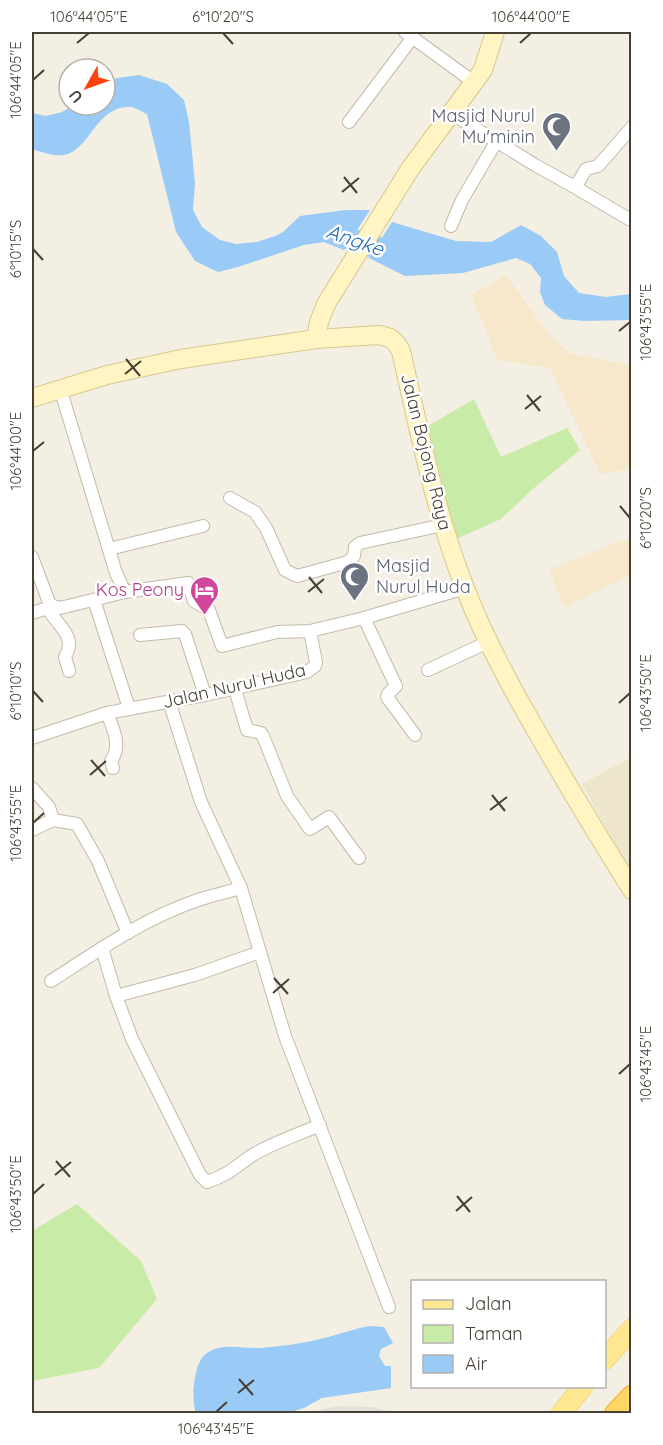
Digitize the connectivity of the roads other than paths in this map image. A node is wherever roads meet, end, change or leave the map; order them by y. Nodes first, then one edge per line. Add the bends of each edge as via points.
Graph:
1 (495, 32) edge
2 (409, 34) edge
3 (475, 83) junction
4 (452, 114) junction
5 (349, 122) dead end
6 (632, 127) edge
7 (496, 142) junction
8 (571, 185) junction
9 (629, 219) dead end
10 (451, 226) dead end
11 (316, 339) junction
12 (60, 388) junction
13 (32, 398) edge
14 (230, 498) dead end
15 (443, 525) junction
16 (203, 526) dead end
17 (109, 549) junction
18 (32, 557) edge
19 (465, 588) junction
20 (125, 592) junction
21 (94, 600) junction
22 (49, 607) junction
23 (32, 613) edge
24 (364, 618) junction
25 (310, 631) junction
26 (140, 635) dead end
27 (488, 642) junction
28 (428, 670) dead end
29 (69, 671) dead end
30 (236, 689) junction
31 (205, 695) junction
32 (169, 701) junction
33 (129, 708) junction
34 (107, 713) junction
35 (415, 735) dead end
36 (32, 738) edge
37 (113, 768) dead end
38 (32, 788) edge
39 (53, 820) junction
40 (32, 830) edge
41 (359, 858) dead end
42 (241, 888) junction
43 (632, 890) edge
44 (128, 933) junction
45 (102, 948) junction
46 (260, 952) junction
47 (51, 981) dead end
48 (116, 996) junction
49 (320, 1125) junction
50 (389, 1306) dead end
51 (632, 1329) edge
52 (606, 1358) edge
53 (581, 1388) edge
54 (632, 1397) edge
55 (561, 1413) edge
56 (616, 1413) edge

1 - 3 street
2 - 3 street
2 - 5 street
3 - 4 street
4 - 7 street
4 - 11 street via 410,169 326,304
6 - 8 street via 598,166 587,167 578,183
7 - 8 street
7 - 10 street
8 - 9 street
11 - 12 street, Jalan Bojong Raya via 181,359
11 - 15 street, Jalan Bojong Raya via 380,335 396,343
12 - 13 street, Jalan Bojong Raya
12 - 17 street
14 - 15 street via 255,512 285,570 297,576 350,561 360,543
15 - 19 street, Jalan Bojong Raya
16 - 17 street
17 - 20 street
18 - 22 street
19 - 24 street
19 - 27 street, Jalan Bojong Raya
20 - 21 street
20 - 25 street via 188,583 194,601 209,610 222,646 277,632
21 - 22 street
21 - 33 street
22 - 23 street
22 - 29 street via 69,639 70,649 65,657
24 - 25 street
24 - 35 street via 396,686 387,697
25 - 30 street, Jalan Nurul Huda via 316,662 312,669
26 - 31 street via 182,631
27 - 28 street
27 - 43 street, Jalan Bojong Raya via 564,780
30 - 31 street, Jalan Nurul Huda
30 - 41 street via 246,729 264,736 297,813 310,829 329,817
31 - 32 street, Jalan Nurul Huda
32 - 33 street, Jalan Nurul Huda
32 - 42 street via 201,802
33 - 34 street, Jalan Nurul Huda
34 - 36 street, Jalan Nurul Huda
34 - 37 street via 115,736
38 - 39 street via 49,807
39 - 40 street
39 - 44 street via 76,824 98,861
42 - 44 street via 200,899
42 - 46 street
44 - 45 street
45 - 47 street
45 - 48 street
46 - 48 street via 195,975
46 - 49 street via 285,1036
48 - 49 street via 132,1039 207,1182 225,1176 267,1148
49 - 50 street
51 - 52 main road
53 - 55 main road
54 - 56 highway

